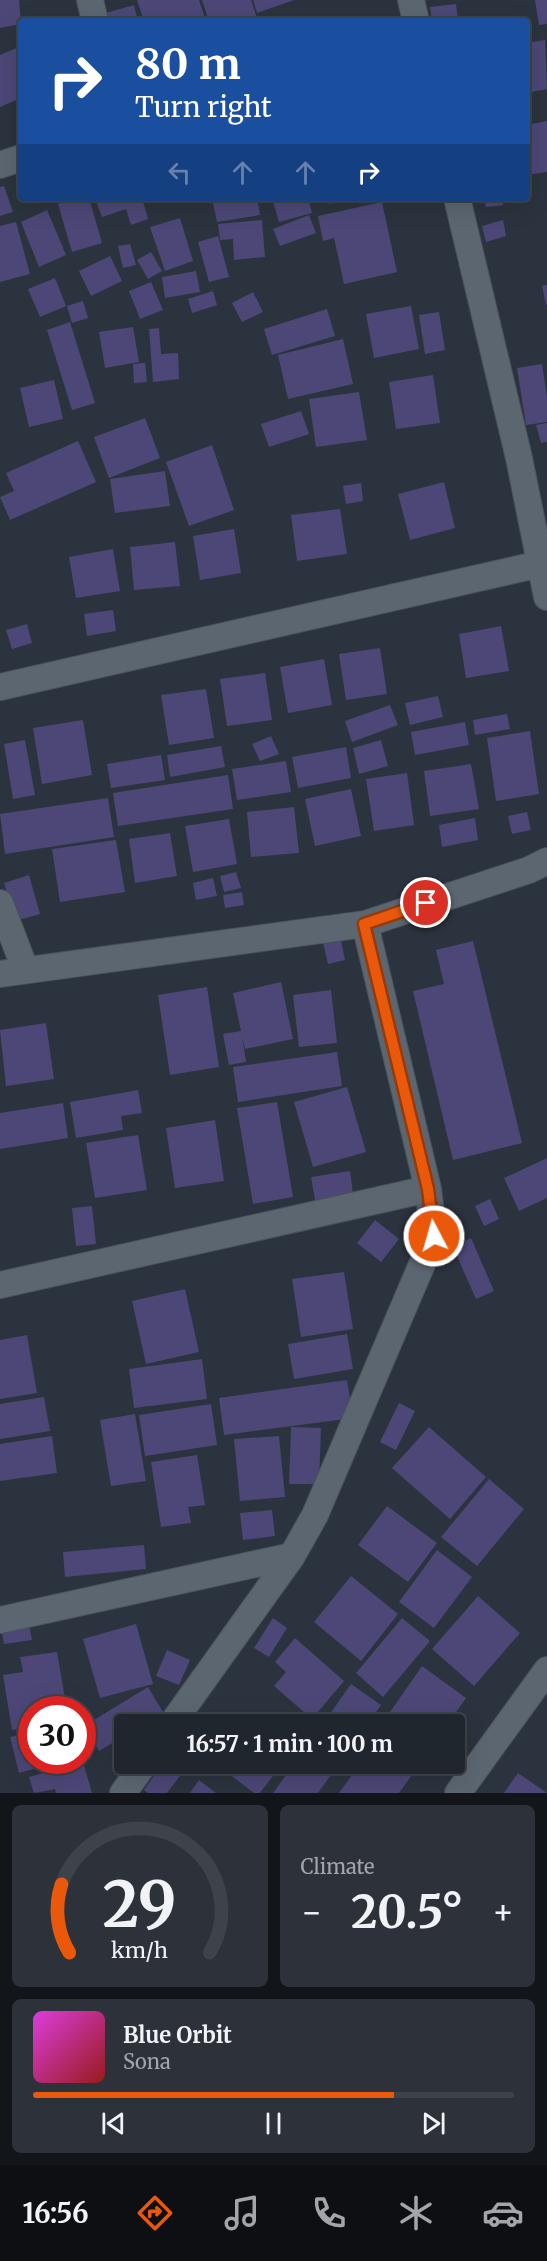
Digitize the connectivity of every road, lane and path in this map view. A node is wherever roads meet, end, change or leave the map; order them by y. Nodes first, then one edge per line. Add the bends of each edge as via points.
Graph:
1 (90, 0) edge
2 (94, 18) edge
3 (18, 159) edge
4 (0, 165) edge
5 (458, 201) edge
6 (540, 564) junction
7 (547, 597) edge
8 (0, 687) edge
9 (547, 861) edge
10 (0, 903) edge
11 (364, 924) junction
12 (25, 969) junction
13 (0, 974) edge
14 (428, 1189) junction
15 (0, 1285) edge
16 (292, 1556) junction
17 (0, 1620) edge
18 (547, 1670) edge
19 (179, 1714) edge
20 (137, 1774) edge
21 (123, 1793) edge
22 (458, 1793) edge

1 - 2 street
3 - 4 street
5 - 6 street
6 - 7 street
6 - 8 street
9 - 11 street
10 - 12 street
11 - 12 street
11 - 14 street
12 - 13 street
14 - 15 street
14 - 16 street via 434,1236 428,1253 315,1515
16 - 17 street
16 - 19 street
18 - 22 street
20 - 21 street

